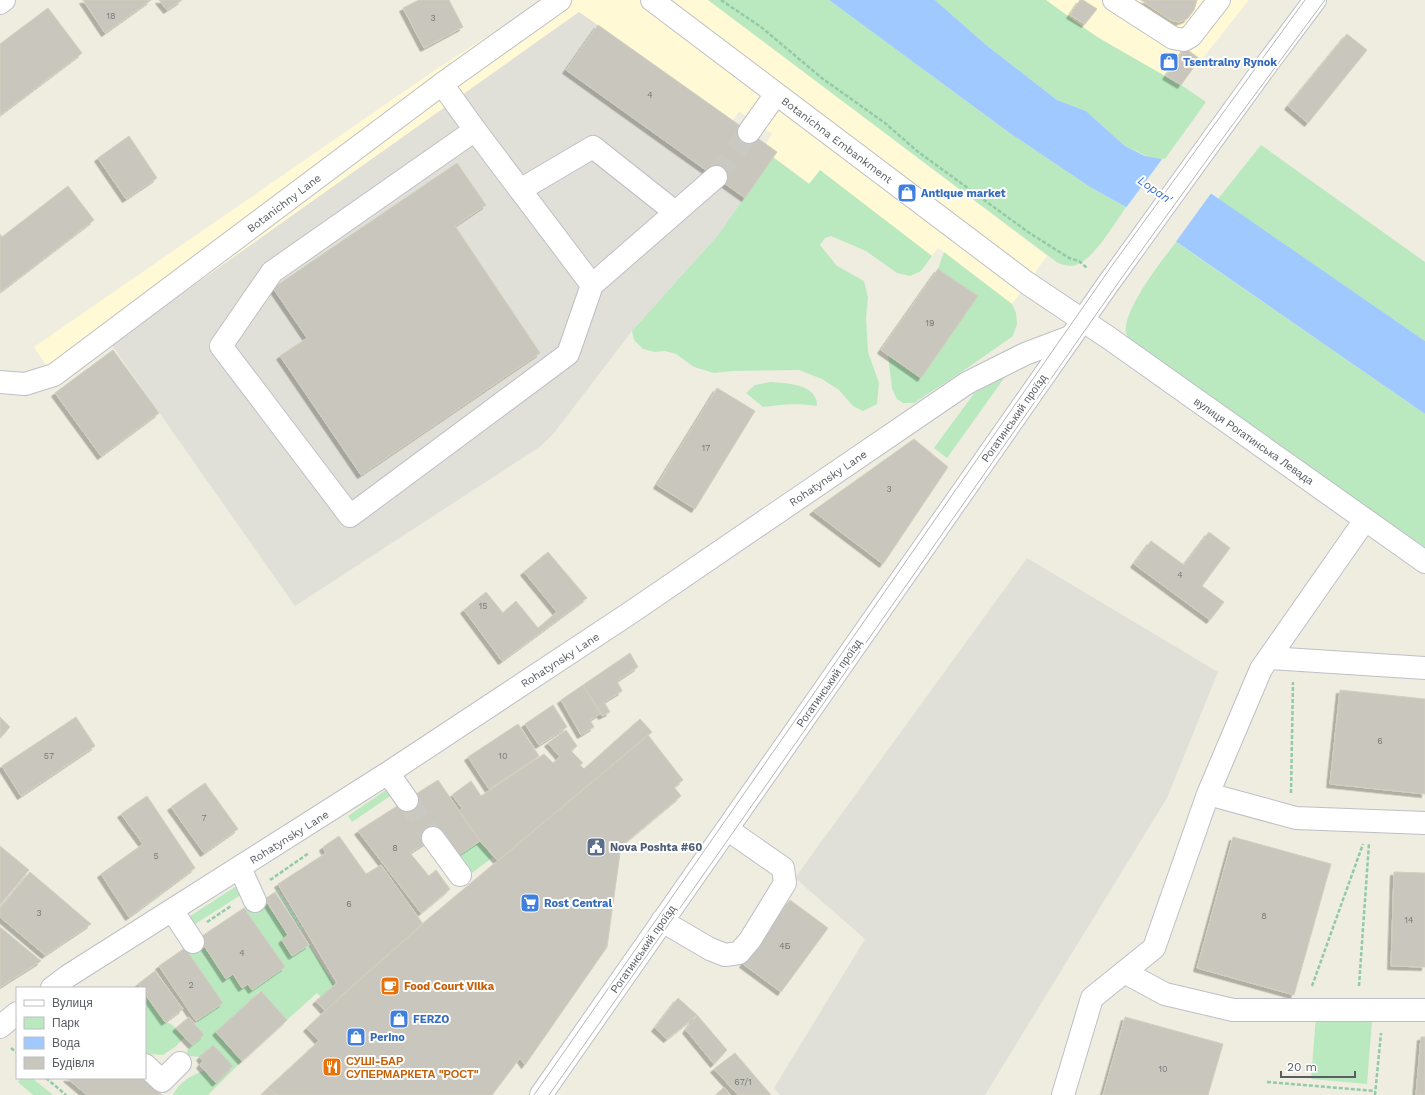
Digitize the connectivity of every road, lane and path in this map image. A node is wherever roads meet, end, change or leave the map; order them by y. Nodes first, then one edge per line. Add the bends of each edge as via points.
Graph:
1 (4, 0) edge
2 (560, 0) edge
3 (652, 0) edge
4 (721, 0) edge
5 (1114, 0) edge
6 (1218, 0) edge
7 (1314, 0) edge
8 (0, 3) edge
9 (442, 84) junction
10 (776, 94) junction
11 (475, 130) junction
12 (749, 132) tunnel mouth
13 (716, 177) tunnel mouth
14 (520, 190) junction
15 (675, 212) junction
16 (1087, 268) dead end
17 (592, 285) junction
18 (1076, 329) junction
19 (0, 382) edge
20 (1365, 520) junction
21 (1425, 562) edge
22 (1269, 658) junction
23 (1293, 660) junction
24 (1425, 668) edge
25 (388, 774) junction
26 (1208, 794) junction
27 (407, 800) tunnel mouth
28 (1290, 816) junction
29 (1371, 821) junction
30 (1425, 823) edge
31 (727, 829) junction
32 (433, 838) tunnel mouth
33 (240, 868) junction
34 (460, 875) dead end
35 (271, 879) dead end
36 (255, 901) dead end
37 (172, 910) junction
38 (662, 921) junction
39 (304, 928) dead end
40 (193, 942) dead end
41 (1124, 972) junction
42 (65, 984) edge
43 (1304, 1010) junction
44 (1358, 1010) junction
45 (1383, 1010) junction
46 (1425, 1010) edge
47 (16, 1013) edge
48 (0, 1027) edge
49 (180, 1063) dead end
50 (146, 1066) edge
51 (47, 1079) edge
52 (1267, 1082) dead end
53 (1375, 1093) edge
54 (66, 1095) edge
55 (542, 1095) edge
56 (1063, 1095) edge

1 - 8 street
2 - 9 street, Botanichny Lane
3 - 10 street, Botanichna Embankment
4 - 16 path via 761,27 823,79 885,123 917,151 1028,232
5 - 6 street via 1173,38 1184,40 1191,36
7 - 18 street, Рогатинський проїзд
9 - 11 street
9 - 19 street, Botanichny Lane via 54,375 25,384
10 - 12 street
10 - 18 street, Botanichna Embankment via 1027,283
11 - 14 street
11 - 17 street via 272,272 221,346 350,516 568,354
13 - 15 street
14 - 15 street via 593,147
14 - 17 street
15 - 17 street
18 - 20 street, вулиця Рогатинська Левада via 1116,342
18 - 25 street, Rohatynsky Lane via 967,383 630,613
18 - 31 street, Рогатинський проїзд
20 - 21 street, вулиця Рогатинська Левада
20 - 22 street
22 - 23 street
22 - 26 street via 1261,670
23 - 24 street
23 - 28 path
25 - 27 street
25 - 33 street, Rohatynsky Lane
26 - 28 street
26 - 41 street via 1154,948
28 - 29 street
29 - 30 street
29 - 43 path
29 - 44 path
31 - 38 street, Рогатинський проїзд
31 - 38 street via 783,868 785,883 750,940 740,953 725,955
32 - 34 street
33 - 36 street
33 - 37 street, Rohatynsky Lane
35 - 39 path via 302,929
37 - 40 street
37 - 42 street, Rohatynsky Lane
38 - 55 street, Рогатинський проїзд
41 - 43 street via 1165,994 1233,1010
41 - 56 street via 1092,998
43 - 44 street
44 - 45 street
45 - 46 street
45 - 53 path
47 - 48 street
49 - 50 street via 162,1081
51 - 54 path
52 - 53 path

